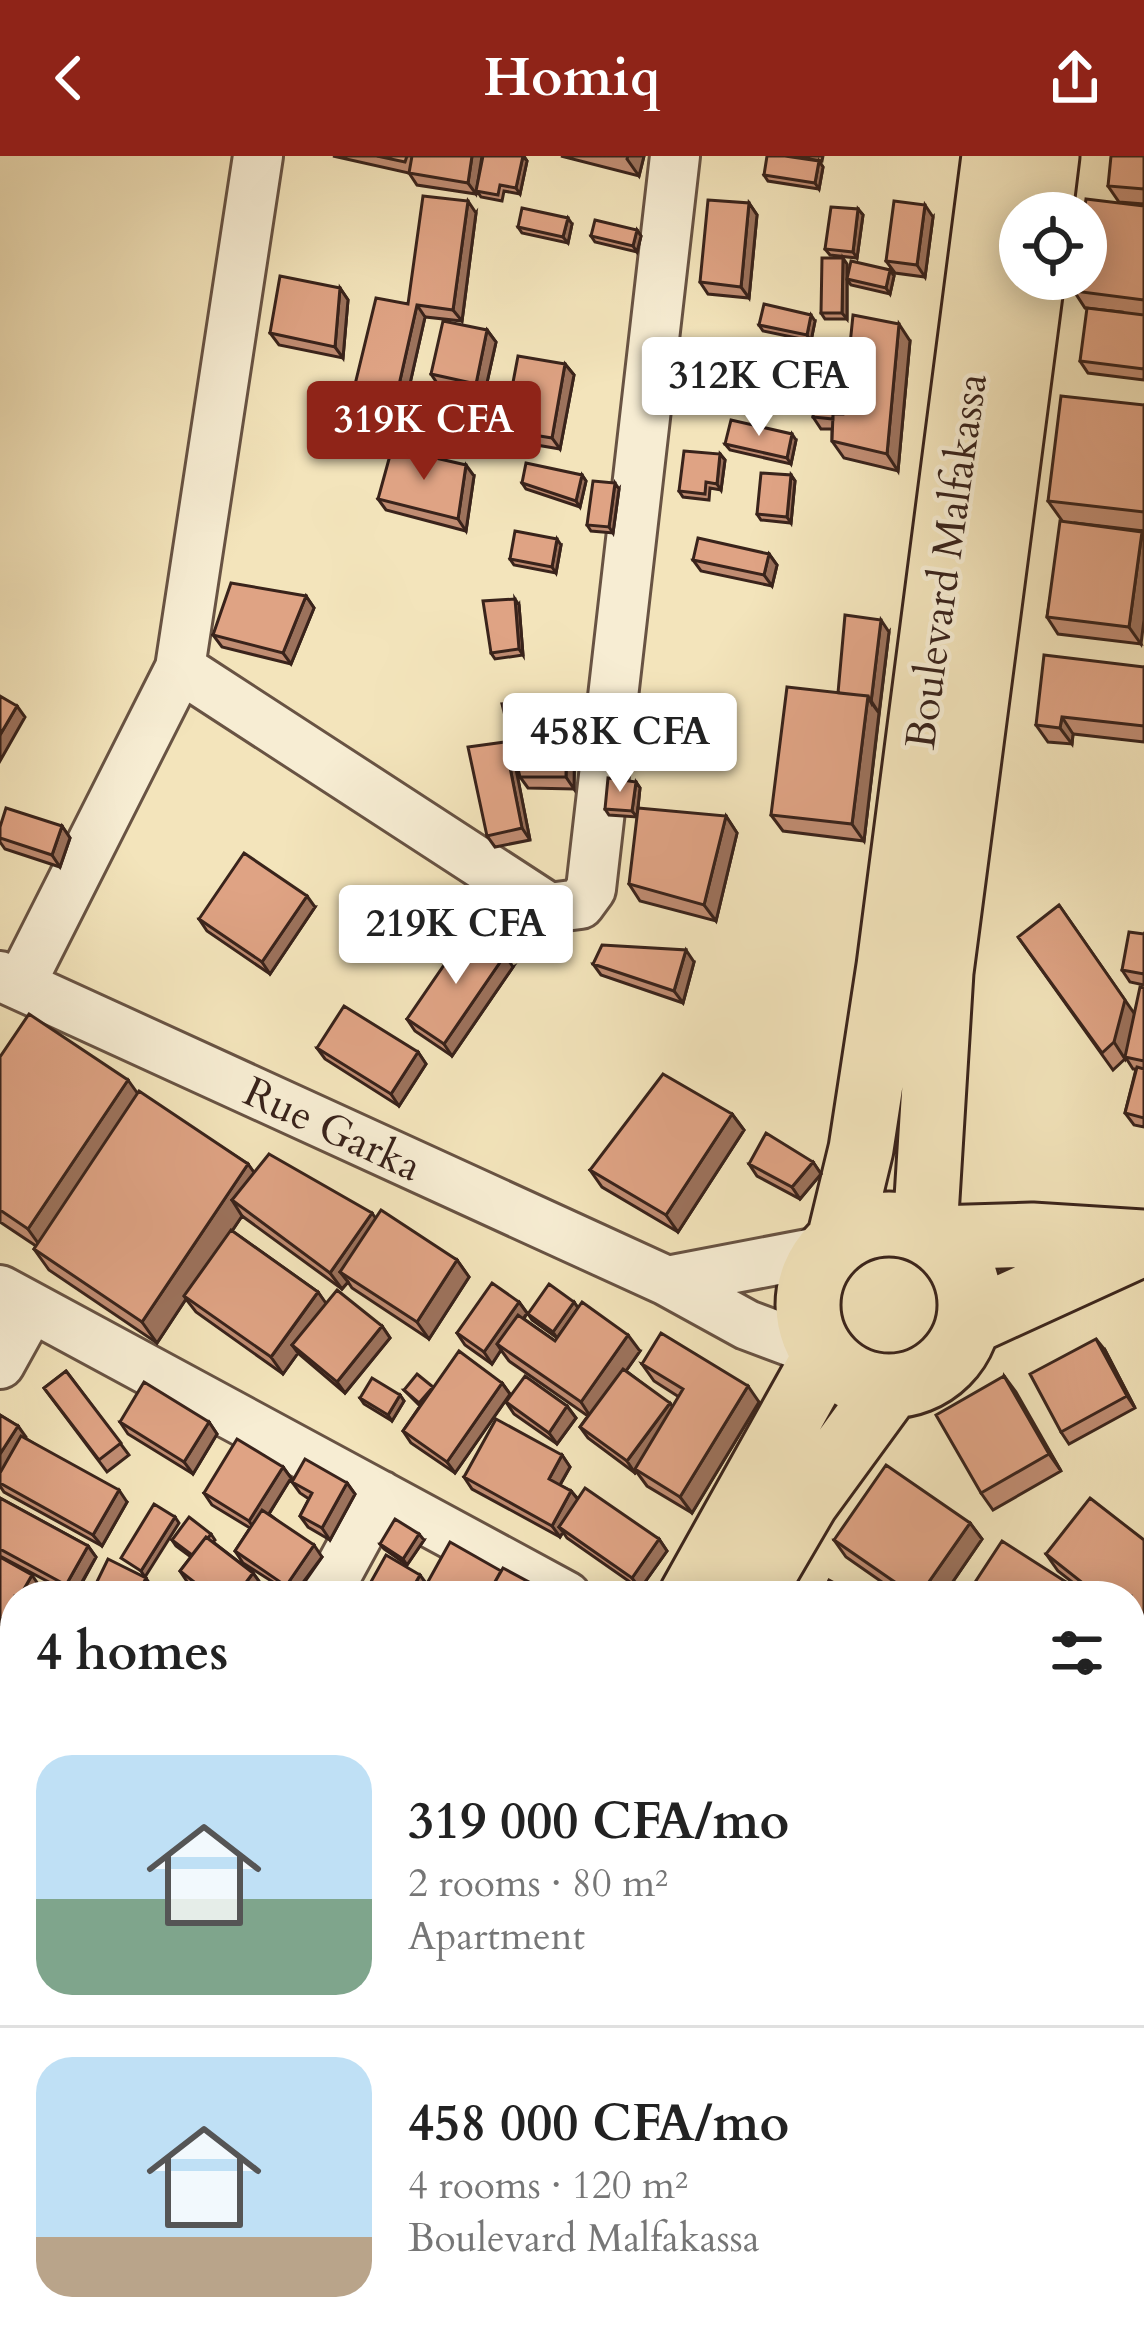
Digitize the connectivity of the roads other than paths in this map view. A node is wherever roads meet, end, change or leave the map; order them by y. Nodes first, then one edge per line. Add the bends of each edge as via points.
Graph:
1 (258, 156) edge
2 (675, 156) edge
3 (994, 156) edge
4 (1047, 156) edge
5 (1043, 192) edge
6 (1028, 300) edge
7 (180, 668) junction
8 (915, 969) junction
9 (10, 981) edge
10 (930, 1234) junction
11 (1144, 1243) edge
12 (834, 1245) junction
13 (667, 1281) junction
14 (16, 1299) edge
15 (969, 1322) junction
16 (823, 1354) junction
17 (0, 1364) edge
18 (890, 1387) junction
19 (380, 1495) junction
20 (333, 1581) edge
21 (538, 1581) edge
22 (699, 1581) edge
23 (760, 1581) edge

1 - 7 street
2 - 7 street via 591,889 580,904 549,908
3 - 8 main road, Boulevard Malfakassa
4 - 5 main road
6 - 8 main road, Boulevard Malfakassa
7 - 9 street
8 - 10 main road
8 - 12 main road
9 - 13 street, Rue Garka
10 - 11 main road
10 - 12 main road via 880,1224
10 - 15 main road via 961,1265
11 - 15 main road
12 - 13 street
12 - 16 main road via 807,1300
13 - 16 street, Rue Garka
14 - 17 street
14 - 19 street
15 - 18 main road via 932,1375
16 - 18 main road via 854,1378
16 - 22 main road
18 - 23 main road
19 - 20 street
19 - 21 street

